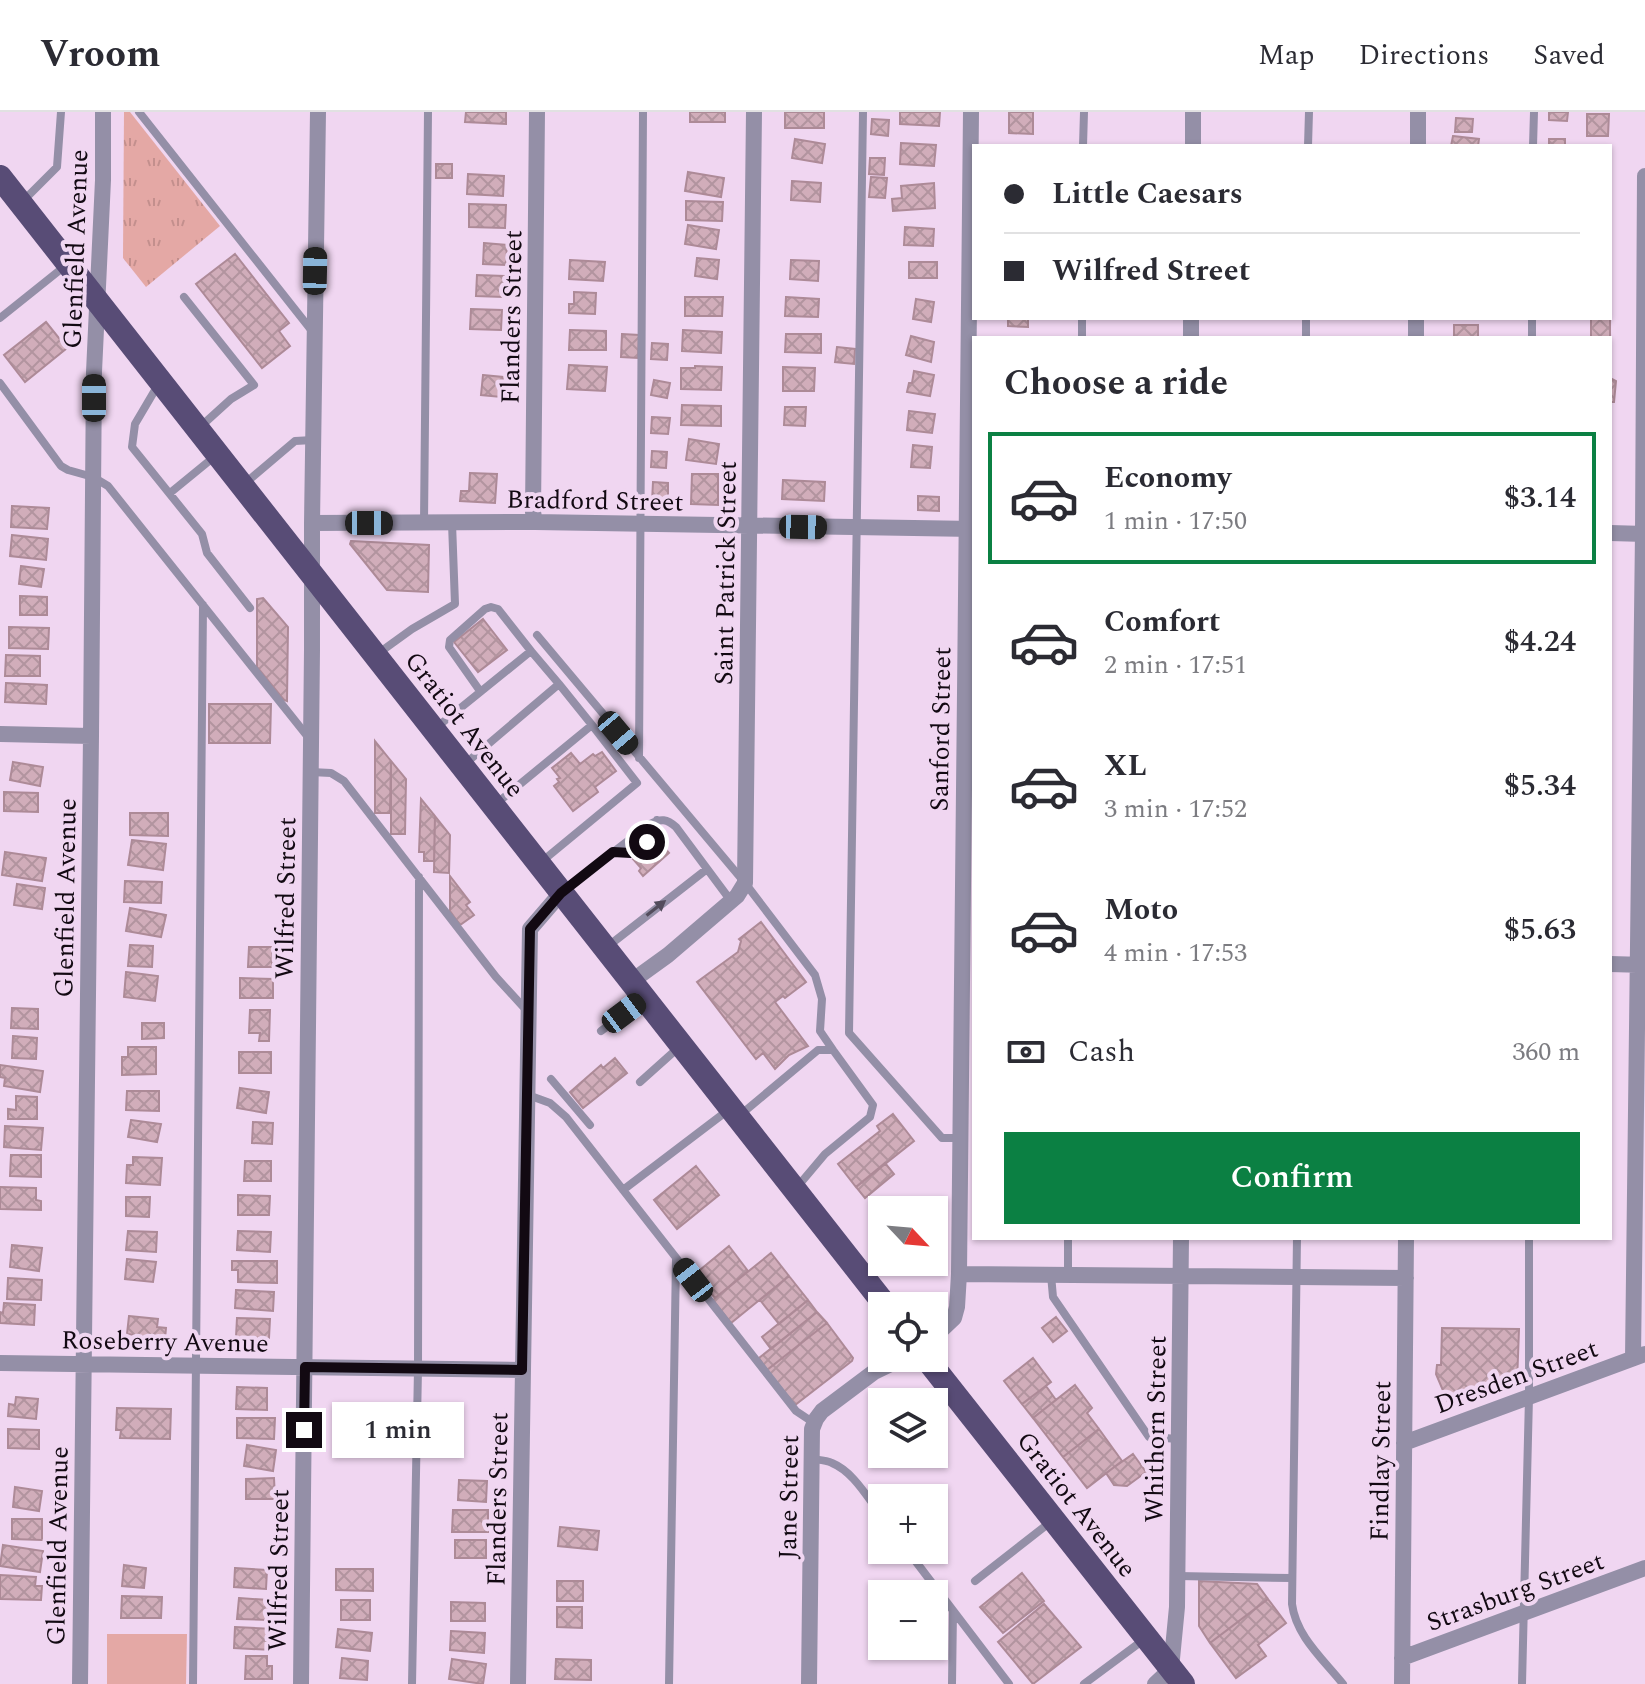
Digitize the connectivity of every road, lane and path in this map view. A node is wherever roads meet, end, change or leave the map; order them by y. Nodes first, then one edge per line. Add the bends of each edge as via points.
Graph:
1 (61, 112) edge
2 (103, 112) edge
3 (139, 112) edge
4 (318, 112) edge
5 (428, 112) edge
6 (537, 112) edge
7 (643, 112) edge
8 (754, 112) edge
9 (863, 112) edge
10 (971, 112) edge
11 (1084, 112) edge
12 (1193, 112) edge
13 (1309, 112) edge
14 (1418, 112) edge
15 (1534, 112) edge
16 (1083, 144) edge
17 (1193, 144) edge
18 (1308, 144) edge
19 (1418, 144) edge
20 (1533, 144) edge
21 (1645, 176) edge
22 (2, 182) edge
23 (21, 203) junction
24 (68, 263) junction
25 (184, 297) dead end
26 (96, 299) junction
27 (0, 318) edge
28 (315, 335) junction
29 (161, 381) junction
30 (0, 383) edge
31 (198, 429) junction
32 (313, 440) junction
33 (218, 454) junction
34 (93, 477) junction
35 (242, 485) junction
36 (170, 493) junction
37 (452, 522) junction
38 (535, 522) junction
39 (312, 523) junction
40 (424, 523) junction
41 (639, 524) junction
42 (749, 526) junction
43 (857, 528) junction
44 (970, 529) edge
45 (1612, 533) edge
46 (1644, 534) edge
47 (313, 575) junction
48 (203, 605) junction
49 (250, 608) dead end
50 (537, 635) dead end
51 (531, 651) junction
52 (376, 655) junction
53 (559, 684) junction
54 (480, 691) junction
55 (592, 725) junction
56 (434, 730) junction
57 (0, 734) edge
58 (91, 736) junction
59 (311, 741) junction
60 (639, 758) junction
61 (462, 766) junction
62 (311, 772) junction
63 (493, 806) junction
64 (538, 864) junction
65 (707, 869) junction
66 (419, 877) junction
67 (745, 883) junction
68 (561, 893) junction
69 (731, 901) junction
70 (605, 948) junction
71 (1612, 964) edge
72 (1642, 965) edge
73 (638, 990) junction
74 (530, 1014) junction
75 (601, 1031) dead end
76 (682, 1045) junction
77 (833, 1050) junction
78 (640, 1082) dead end
79 (535, 1097) junction
80 (734, 1113) junction
81 (584, 1130) junction
82 (960, 1138) junction
83 (623, 1190) junction
84 (795, 1190) junction
85 (1068, 1240) edge
86 (1181, 1240) edge
87 (1297, 1240) edge
88 (1406, 1240) edge
89 (1529, 1240) edge
90 (676, 1258) junction
91 (959, 1274) junction
92 (1059, 1274) junction
93 (1181, 1277) junction
94 (1297, 1277) junction
95 (1406, 1278) junction
96 (875, 1292) edge
97 (948, 1324) edge
98 (1639, 1356) edge
99 (0, 1363) edge
100 (83, 1364) junction
101 (196, 1366) junction
102 (305, 1367) junction
103 (418, 1369) junction
104 (522, 1370) junction
105 (874, 1372) edge
106 (937, 1372) edge
107 (1529, 1397) junction
108 (814, 1423) junction
109 (1179, 1439) junction
110 (1404, 1443) junction
111 (812, 1459) junction
112 (868, 1498) edge
113 (1053, 1520) junction
114 (918, 1564) edge
115 (1645, 1568) edge
116 (1178, 1576) junction
117 (1291, 1578) junction
118 (975, 1581) dead end
119 (953, 1610) junction
120 (1524, 1613) junction
121 (1146, 1638) junction
122 (1402, 1658) junction
123 (1170, 1679) edge
124 (80, 1684) edge
125 (193, 1684) edge
126 (301, 1684) edge
127 (412, 1684) edge
128 (518, 1684) edge
129 (669, 1684) edge
130 (809, 1684) edge
131 (952, 1684) edge
132 (1009, 1684) edge
133 (1084, 1684) edge
134 (1343, 1684) edge
135 (1402, 1684) edge
136 (1522, 1684) edge

1 - 23 lane via 57,167
2 - 26 street, Glenfield Avenue
3 - 28 lane
4 - 28 street, Wilfred Street
5 - 40 lane
6 - 38 street, Flanders Street
7 - 41 lane
8 - 42 street, Saint Patrick Street
9 - 43 lane
10 - 44 street, Sanford Street
11 - 16 lane
12 - 17 street
13 - 18 lane
14 - 19 street
15 - 20 lane
21 - 46 street
22 - 23 main road, Gratiot Avenue
23 - 24 main road, Gratiot Avenue
24 - 26 main road, Gratiot Avenue
24 - 27 lane
25 - 31 lane via 254,385
26 - 29 main road, Gratiot Avenue
26 - 34 street, Glenfield Avenue
28 - 32 street, Wilfred Street
29 - 31 main road, Gratiot Avenue
29 - 36 lane via 135,424 132,447
30 - 34 lane via 61,466
31 - 33 main road, Gratiot Avenue
32 - 35 lane via 295,441
32 - 39 street, Wilfred Street
33 - 35 main road, Gratiot Avenue
33 - 36 lane
34 - 48 lane via 108,486
34 - 58 street, Glenfield Avenue
35 - 47 main road, Gratiot Avenue
36 - 49 lane
37 - 38 street, Bradford Street
37 - 40 street, Bradford Street
37 - 52 lane via 455,604
38 - 41 street, Bradford Street
39 - 40 street, Bradford Street
39 - 47 street, Wilfred Street
41 - 42 street, Bradford Street
41 - 60 lane
42 - 43 street, Bradford Street
42 - 67 street, Saint Patrick Street
43 - 44 street, Bradford Street
43 - 82 lane via 849,1033 942,1138
44 - 82 street, Sanford Street
45 - 46 street
46 - 72 street
47 - 52 main road, Gratiot Avenue
47 - 59 street, Wilfred Street
48 - 59 lane
48 - 101 lane
50 - 60 lane
51 - 53 lane
51 - 54 lane
51 - 54 lane via 498,609 485,609 450,640 449,647
52 - 56 main road, Gratiot Avenue
53 - 55 lane
53 - 61 lane
54 - 56 lane
55 - 63 lane
55 - 64 lane via 637,783
56 - 61 main road, Gratiot Avenue
57 - 58 street
58 - 100 street, Glenfield Avenue
59 - 62 street, Wilfred Street
60 - 67 lane
61 - 63 main road, Gratiot Avenue
62 - 66 lane via 331,773 344,781
62 - 102 street, Wilfred Street
63 - 64 main road, Gratiot Avenue
64 - 68 main road, Gratiot Avenue
65 - 68 lane via 670,821 657,820
65 - 69 lane
70 -> 65 lane
66 - 74 lane
66 - 103 lane
67 - 69 street
67 - 77 lane via 815,975 822,999 820,1031
68 - 70 main road, Gratiot Avenue
68 - 74 street, Flanders Street via 530,929
69 - 73 street via 668,955
70 - 73 main road, Gratiot Avenue
71 - 72 street
72 - 98 street
73 - 75 lane
73 - 76 main road, Gratiot Avenue
74 - 79 street, Flanders Street
76 - 78 lane
76 - 80 main road, Gratiot Avenue
77 - 80 lane via 818,1050
77 - 84 lane via 873,1105 870,1117 825,1154
79 - 81 lane
79 - 81 lane via 550,1082
79 - 104 street, Flanders Street
80 - 83 lane
80 - 84 main road, Gratiot Avenue
81 - 83 lane
82 - 91 street, Sanford Street
83 - 90 lane
84 - 96 main road, Gratiot Avenue
85 - 92 lane
86 - 93 street, Whithorn Street
87 - 94 lane
88 - 95 street, Findlay Street
89 - 107 lane
90 - 108 lane via 796,1411
90 - 129 lane
91 - 92 street
91 - 97 street, Sanford Street via 957,1307
92 - 93 street
92 - 109 lane via 1053,1297 1149,1437
93 - 94 street
93 - 109 street, Whithorn Street
94 - 95 street
94 - 117 lane
95 - 110 street, Findlay Street
98 - 107 street, Dresden Street
99 - 100 street, Roseberry Avenue
100 - 101 street, Roseberry Avenue
100 - 124 street, Glenfield Avenue
101 - 102 street, Roseberry Avenue
101 - 125 lane
102 - 103 street, Roseberry Avenue
102 - 126 street, Wilfred Street
103 - 104 street, Roseberry Avenue
103 - 127 lane
104 - 128 street, Flanders Street
105 - 108 street, Jane Street
106 - 113 main road, Gratiot Avenue
107 - 110 street, Dresden Street
107 - 120 lane
108 - 111 street, Jane Street
109 - 116 street, Whithorn Street
110 - 122 street, Findlay Street
111 - 112 lane via 842,1468
111 - 130 street, Jane Street
113 - 118 lane
113 - 121 main road, Gratiot Avenue
114 - 119 lane
115 - 120 street, Strasburg Street
116 - 117 lane
116 - 123 street, Whithorn Street
117 - 134 lane via 1300,1632
119 - 131 lane
119 - 132 lane
120 - 122 street, Strasburg Street
120 - 136 lane
121 - 123 main road, Gratiot Avenue
121 - 133 lane
122 - 135 street, Findlay Street

